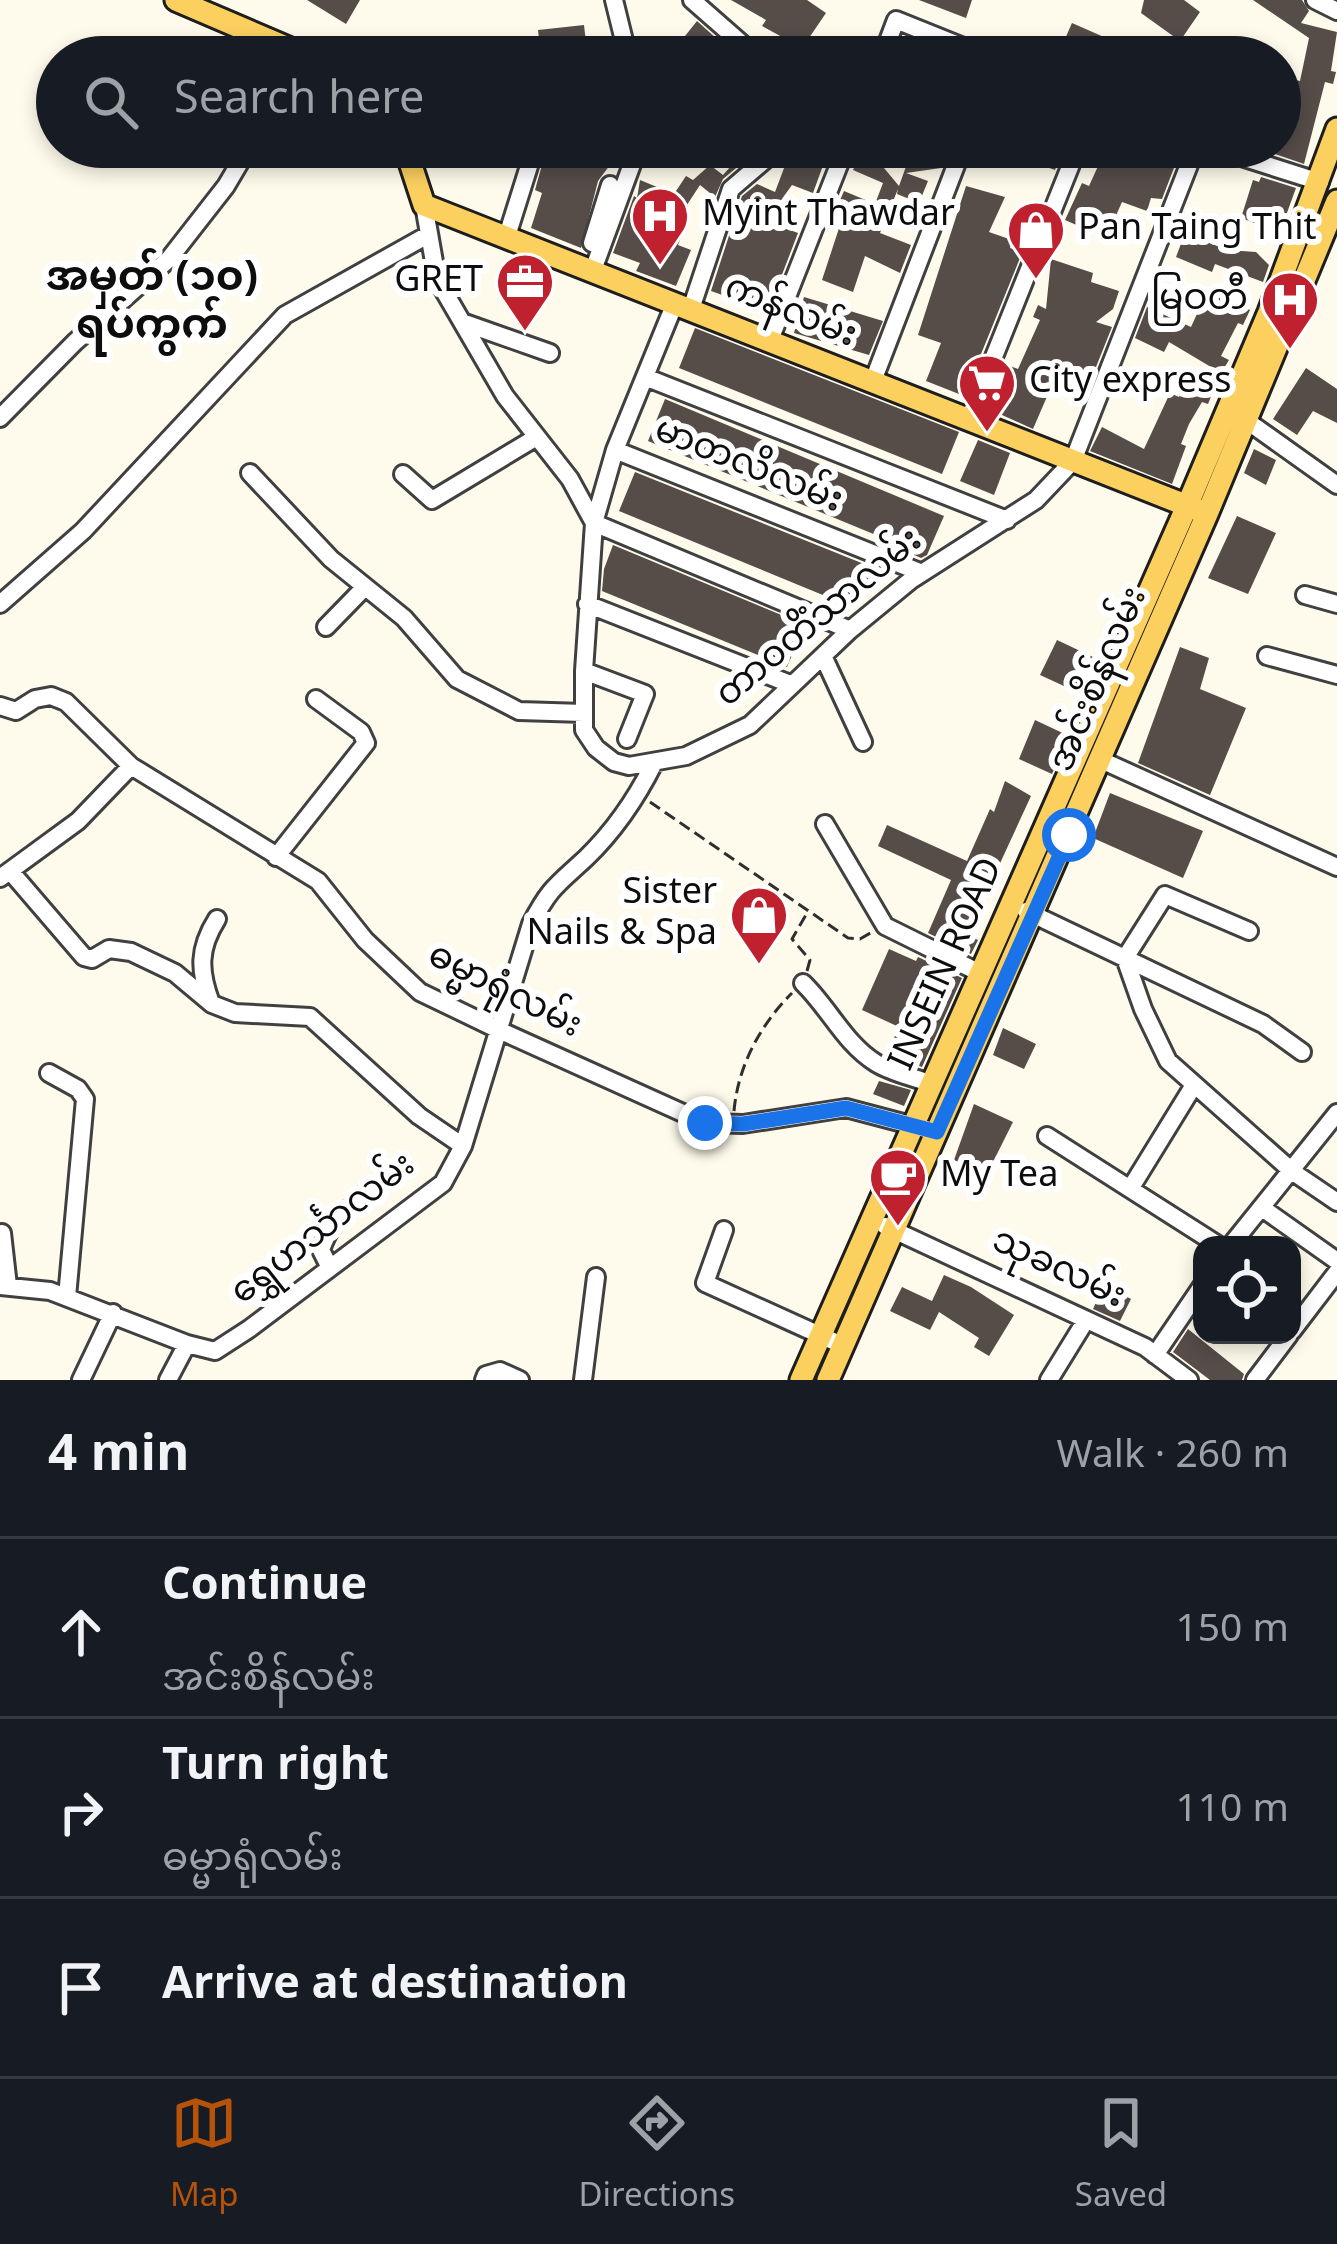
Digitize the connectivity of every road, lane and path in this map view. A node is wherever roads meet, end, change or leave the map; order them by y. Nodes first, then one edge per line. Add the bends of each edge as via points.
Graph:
1 (176, 0) edge
2 (614, 0) edge
3 (692, 0) edge
4 (1316, 0) edge
5 (1337, 11) edge
6 (247, 36) edge
7 (623, 36) edge
8 (734, 36) edge
9 (890, 36) edge
10 (936, 36) edge
11 (1337, 129) edge
12 (235, 168) edge
13 (412, 168) edge
14 (528, 168) edge
15 (630, 168) edge
16 (756, 168) edge
17 (838, 168) edge
18 (955, 168) edge
19 (1070, 168) edge
20 (1188, 168) edge
21 (1278, 168) edge
22 (1329, 184) edge
23 (610, 185) dead end
24 (1337, 201) edge
25 (424, 205) junction
26 (426, 236) junction
27 (507, 236) junction
28 (589, 268) junction
29 (683, 306) junction
30 (462, 322) junction
31 (770, 340) junction
32 (550, 353) dead end
33 (645, 377) junction
34 (873, 381) junction
35 (1238, 415) junction
36 (0, 418) edge
37 (969, 419) junction
38 (535, 438) junction
39 (615, 450) junction
40 (1073, 461) junction
41 (250, 472) dead end
42 (403, 474) dead end
43 (1337, 485) edge
44 (1197, 510) junction
45 (1007, 520) junction
46 (594, 523) junction
47 (922, 573) junction
48 (364, 588) junction
49 (1305, 595) dead end
50 (0, 604) edge
51 (587, 604) junction
52 (1337, 604) edge
53 (326, 627) dead end
54 (850, 630) junction
55 (1268, 656) dead end
56 (824, 658) junction
57 (584, 671) junction
58 (1337, 675) edge
59 (790, 684) junction
60 (316, 699) dead end
61 (0, 706) edge
62 (584, 713) junction
63 (627, 739) dead end
64 (863, 742) dead end
65 (1101, 760) junction
66 (655, 764) junction
67 (131, 766) junction
68 (639, 794) junction
69 (825, 824) dead end
70 (276, 856) junction
71 (1337, 867) edge
72 (6, 875) edge
73 (1011, 904) junction
74 (808, 911) junction
75 (1034, 914) junction
76 (217, 920) dead end
77 (1249, 931) dead end
78 (860, 939) dead end
79 (1126, 958) junction
80 (980, 973) junction
81 (803, 983) junction
82 (212, 1004) junction
83 (501, 1031) junction
84 (1302, 1052) dead end
85 (49, 1073) dead end
86 (932, 1084) junction
87 (1193, 1084) junction
88 (1337, 1113) edge
89 (914, 1124) junction
90 (732, 1125) junction
91 (937, 1132) junction
92 (1047, 1136) dead end
93 (464, 1145) junction
94 (1292, 1172) junction
95 (370, 1189) dead end
96 (1130, 1189) junction
97 (1337, 1202) edge
98 (1262, 1208) junction
99 (871, 1219) junction
100 (724, 1230) dead end
101 (893, 1230) junction
102 (2, 1233) edge
103 (1204, 1236) edge
104 (1239, 1236) edge
105 (1337, 1261) edge
106 (330, 1268) junction
107 (1337, 1272) edge
108 (596, 1276) dead end
109 (4, 1286) edge
110 (67, 1297) junction
111 (1193, 1299) edge
112 (113, 1313) junction
113 (1086, 1320) junction
114 (1301, 1320) edge
115 (819, 1337) junction
116 (187, 1344) junction
117 (1283, 1344) edge
118 (844, 1346) junction
119 (1155, 1355) junction
120 (81, 1380) edge
121 (168, 1380) edge
122 (484, 1380) edge
123 (520, 1380) edge
124 (583, 1380) edge
125 (801, 1380) edge
126 (828, 1380) edge
127 (1049, 1380) edge
128 (1189, 1380) edge
129 (1255, 1380) edge

1 - 6 main road
2 - 7 street
3 - 8 street
4 - 5 street
9 - 10 street via 896,20
11 - 22 main road
12 - 36 street via 169,259
13 - 25 main road
14 - 27 street
15 - 28 street
16 - 29 street via 731,189
17 - 31 street
18 - 34 street
19 - 37 street
20 - 40 street
21 - 22 street
22 - 35 main road, INSEIN ROAD via 1269,312
23 - 28 street
24 - 35 main road
25 - 26 street
25 - 27 main road, ကန်လမ်း
26 - 30 street via 436,279
26 - 50 street via 285,315 82,531
27 - 28 main road, ကန်လမ်း
28 - 29 main road, ကန်လမ်း
29 - 31 main road, ကန်လမ်း
29 - 33 street
30 - 32 street
30 - 38 street
31 - 34 main road, ကန်လမ်း
33 - 39 street
33 - 45 street
34 - 37 main road, ကန်လမ်း
35 - 43 street
35 - 44 main road, INSEIN ROAD
37 - 40 main road, ကန်လမ်း
38 - 42 street via 432,500
38 - 46 street
39 - 46 street
39 - 47 street, မာတလိလမ်း
40 - 44 main road, ကန်လမ်း
40 - 45 street, တာဝတိံသာလမ်း
41 - 48 street
44 - 65 main road, အင်းစိန်လမ်း
44 - 73 main road, INSEIN ROAD
45 - 47 street, တာဝတိံသာလမ်း
46 - 51 street
46 - 54 street
47 - 54 street, တာဝတိံသာလမ်း
48 - 53 street
48 - 62 street via 404,618 457,680 519,711
49 - 52 street
51 - 57 street
51 - 59 street
54 - 56 street, တာဝတိံသာလမ်း
55 - 58 street
56 - 59 street, တာဝတိံသာလမ်း
56 - 64 street
57 - 62 street
57 - 63 street via 645,694
59 - 66 street, တာဝတိံသာလမ်း via 750,725
60 - 70 street via 366,743
61 - 67 street, ဓမ္မာရုံလမ်း via 16,711 51,696 66,702
62 - 66 street via 584,730 614,762
65 - 71 street
65 - 75 main road, အင်းစိန်လမ်း
66 - 68 street, ရွှေဟင်္သာလမ်း
67 - 70 street, ဓမ္မာရုံလမ်း
67 - 72 street via 78,821
68 - 74 path
68 - 83 street, ရွှေဟင်္သာလမ်း via 548,890
69 - 80 street via 885,926
70 - 83 street, ဓမ္မာရုံလမ်း via 318,881 400,977
72 - 82 street via 84,958 131,952 175,973
73 - 75 street
73 - 80 main road, INSEIN ROAD
74 - 78 path
74 - 81 path via 793,939 810,960
75 - 79 street
75 - 91 main road, အင်းစိန်လမ်း
76 - 82 street via 200,955
77 - 79 street via 1165,895
79 - 84 street via 1263,1024
79 - 87 street via 1168,1061
80 - 86 main road, INSEIN ROAD
81 - 86 street via 878,1064
81 - 90 path via 774,1011 749,1054
82 - 93 street via 260,1017 310,1017 419,1116
83 - 90 street, ဓမ္မာရုံလမ်း via 705,1123
83 - 93 street, ရွှေဟင်္သာလမ်း
85 - 110 street via 85,1099
86 - 89 main road, INSEIN ROAD
87 - 94 street
87 - 96 street
88 - 94 street
89 - 90 street, ဓမ္မာရုံလမ်း via 846,1108
89 - 91 street, ဓမ္မာရုံလမ်း
89 - 99 main road, INSEIN ROAD
91 - 101 main road, အင်းစိန်လမ်း
92 - 96 street
93 - 106 street, ရွှေဟင်္သာလမ်း via 443,1183
94 - 97 street
94 - 98 street
95 - 106 street via 326,1235 320,1250
96 - 103 street
98 - 104 street
98 - 105 street
99 - 101 street, သုခလမ်း
99 - 115 main road, INSEIN ROAD
100 - 115 street via 705,1283
101 - 113 street, သုခလမ်း
101 - 118 main road, အင်းစိန်လမ်း
102 - 109 street
106 - 116 street, ရွှေဟင်္သာလမ်း via 215,1351
107 - 114 street
108 - 124 street
109 - 110 street
110 - 112 street
111 - 119 street
112 - 116 street
112 - 120 street
113 - 119 street, သုခလမ်း
113 - 127 street
115 - 118 street
115 - 125 main road, INSEIN ROAD
116 - 121 street
117 - 129 street
118 - 126 main road, အင်းစိန်လမ်း
119 - 128 street, သုခလမ်း
122 - 123 street via 500,1371

